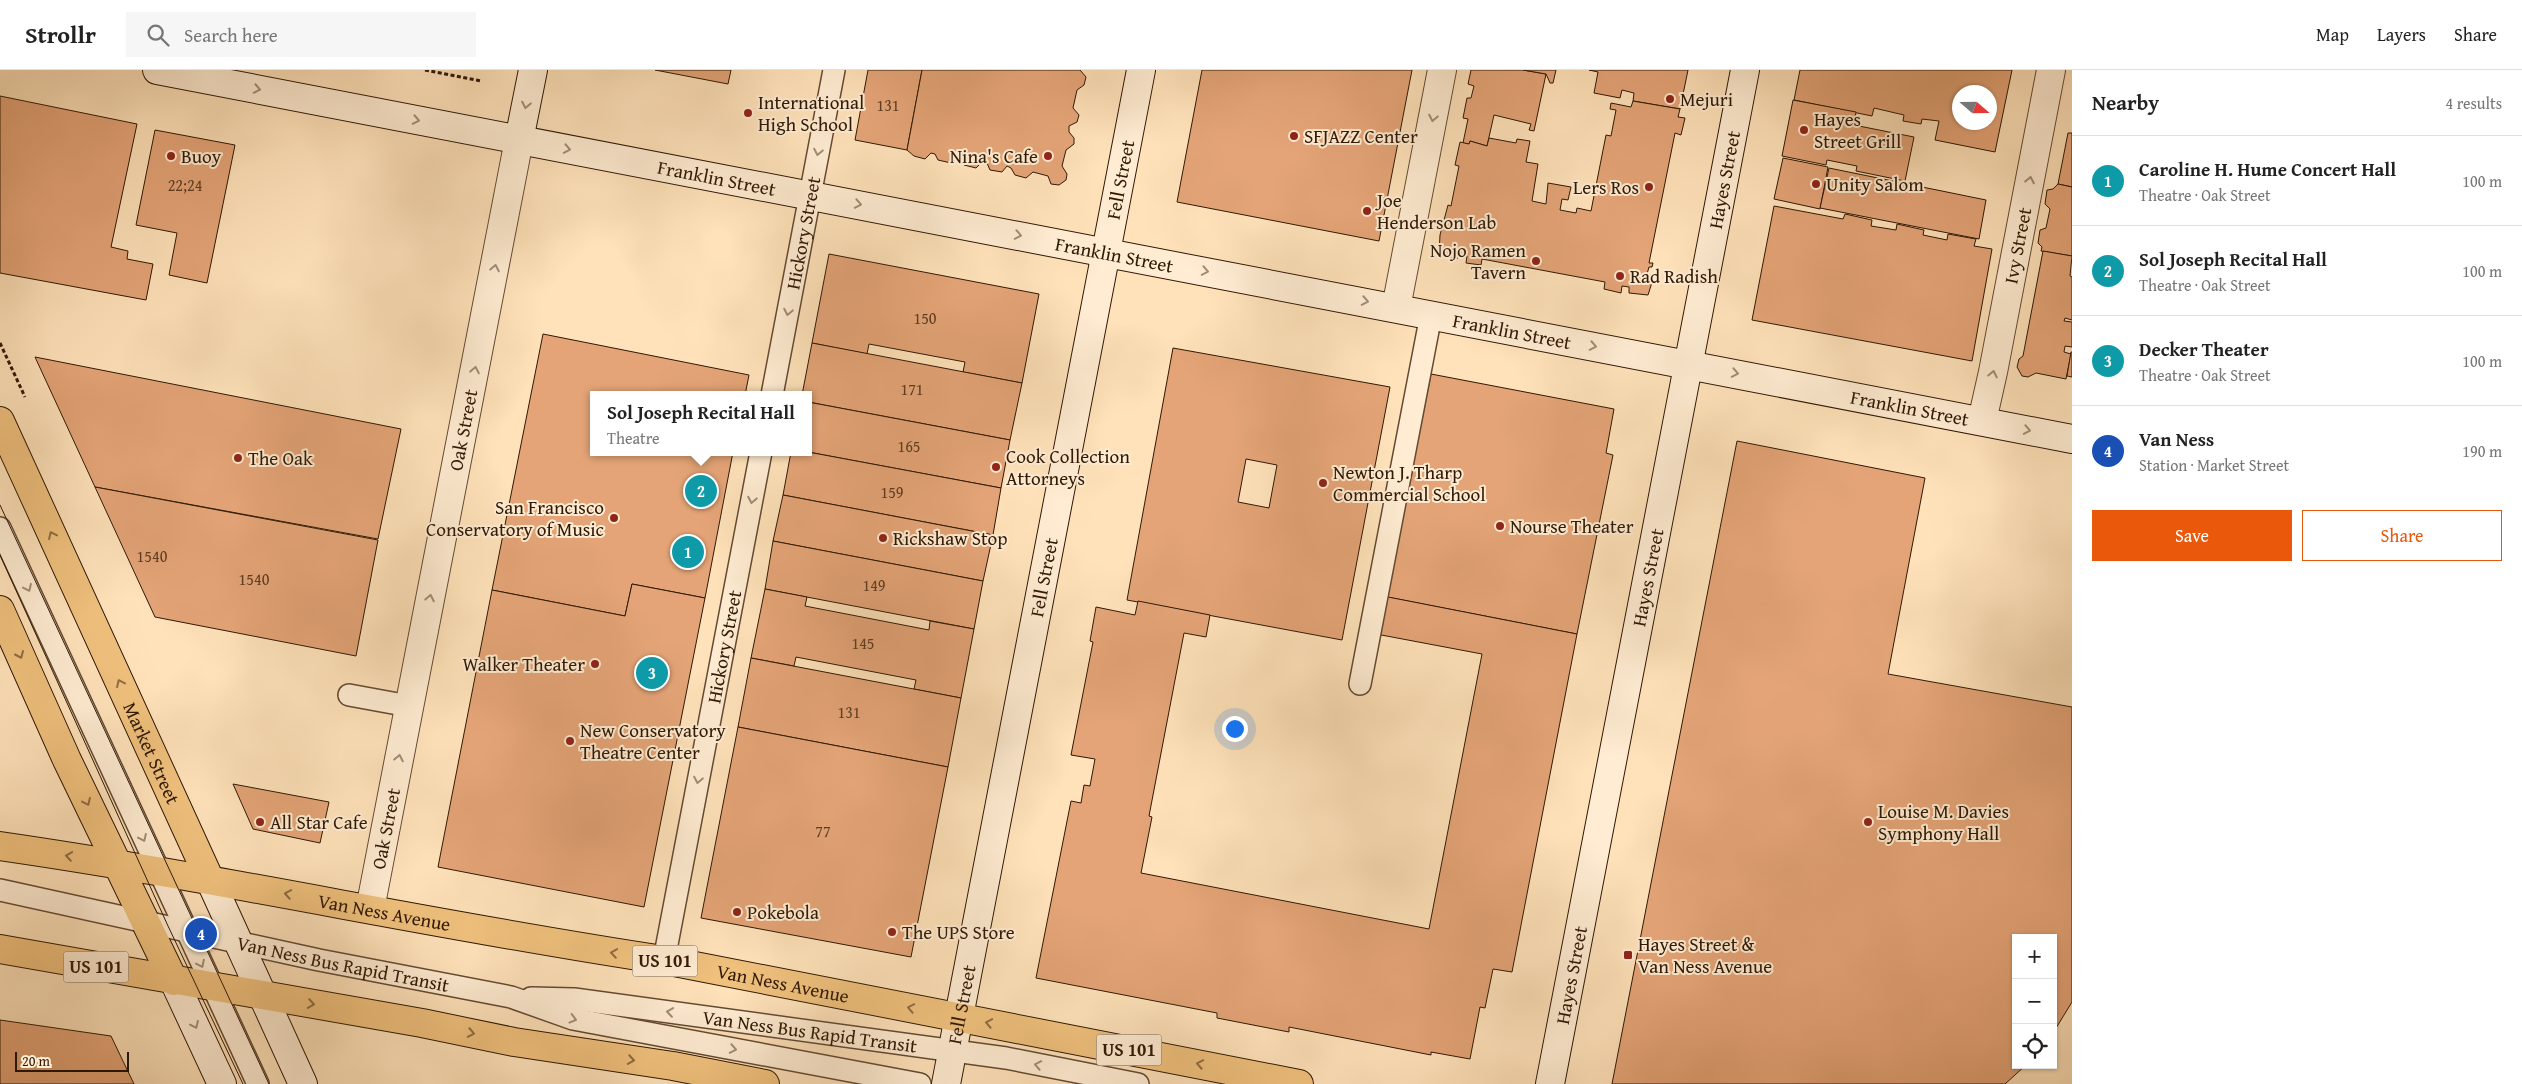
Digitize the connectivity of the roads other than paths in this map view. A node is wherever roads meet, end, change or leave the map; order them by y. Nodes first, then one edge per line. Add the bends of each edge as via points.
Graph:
1 (157, 70) edge
2 (533, 70) edge
3 (834, 70) edge
4 (1141, 70) edge
5 (1442, 70) edge
6 (1745, 70) edge
7 (2051, 70) edge
8 (231, 77) edge
9 (519, 140) junction
10 (810, 195) junction
11 (1106, 252) junction
12 (1396, 308) junction
13 (1431, 314) junction
14 (1687, 364) junction
15 (773, 391) edge
16 (0, 421) edge
17 (1982, 421) junction
18 (2072, 439) edge
19 (760, 456) edge
20 (0, 528) edge
21 (0, 610) edge
22 (1360, 684) dead end
23 (349, 695) dead end
24 (409, 706) junction
25 (0, 846) edge
26 (116, 864) junction
27 (159, 872) junction
28 (210, 880) junction
29 (0, 890) edge
30 (370, 909) junction
31 (144, 921) junction
32 (185, 930) junction
33 (239, 942) junction
34 (0, 948) edge
35 (664, 960) junction
36 (174, 981) junction
37 (213, 988) junction
38 (263, 996) junction
39 (511, 998) junction
40 (959, 1017) junction
41 (953, 1051) junction
42 (222, 1084) edge
43 (258, 1084) edge
44 (303, 1084) edge
45 (765, 1084) edge
46 (920, 1084) edge
47 (946, 1084) edge
48 (1138, 1084) edge
49 (1300, 1084) edge
50 (1550, 1084) edge

1 - 8 main road, Franklin Street
2 -> 9 main road, Oak Street
3 -> 10 lane, Hickory Street
4 - 11 main road, Fell Street
5 -> 12 main road
6 - 14 main road, Hayes Street
17 -> 7 main road, Ivy Street
8 -> 9 main road, Franklin Street
9 -> 10 main road, Franklin Street
24 -> 9 main road, Oak Street
10 -> 11 main road, Franklin Street
10 -> 15 lane, Hickory Street
11 -> 12 main road, Franklin Street
11 - 40 main road, Fell Street
12 - 13 main road, Franklin Street
13 -> 14 main road, Franklin Street
13 - 22 lane
14 -> 17 main road, Franklin Street
14 - 50 main road, Hayes Street
28 -> 16 main road, Market Street
17 -> 18 main road, Franklin Street
19 -> 35 lane, Hickory Street
20 -> 27 lane
21 -> 26 main road
23 - 24 lane
30 -> 24 main road, Oak Street
26 -> 25 main road, US 101
26 - 27 main road, Van Ness Avenue / US 101
26 - 31 main road
27 - 28 main road, Van Ness Avenue / US 101
27 - 32 lane
30 -> 28 main road, Van Ness Avenue / US 101
28 - 33 main road, Market Street
29 - 31 lane, Van Ness Bus Rapid Transit
35 -> 30 main road, Van Ness Avenue / US 101
31 - 32 lane, Van Ness Bus Rapid Transit
31 - 36 main road
32 - 33 lane, Van Ness Bus Rapid Transit
32 -> 37 lane
33 - 38 main road, Market Street
33 - 39 lane, Van Ness Bus Rapid Transit
34 - 36 main road, US 101
40 -> 35 main road, Van Ness Avenue / US 101
36 - 37 main road, US 101
36 -> 42 main road
37 - 38 main road, US 101
37 - 43 lane
38 - 44 main road, Market Street
38 -> 45 main road, US 101
41 -> 39 lane, Van Ness Bus Rapid Transit via 574,999
39 -> 46 lane, Van Ness Bus Rapid Transit via 573,1019
40 - 41 main road, Fell Street
49 -> 40 main road, Van Ness Avenue / US 101
41 - 47 main road, Fell Street
48 -> 41 lane, Van Ness Bus Rapid Transit

